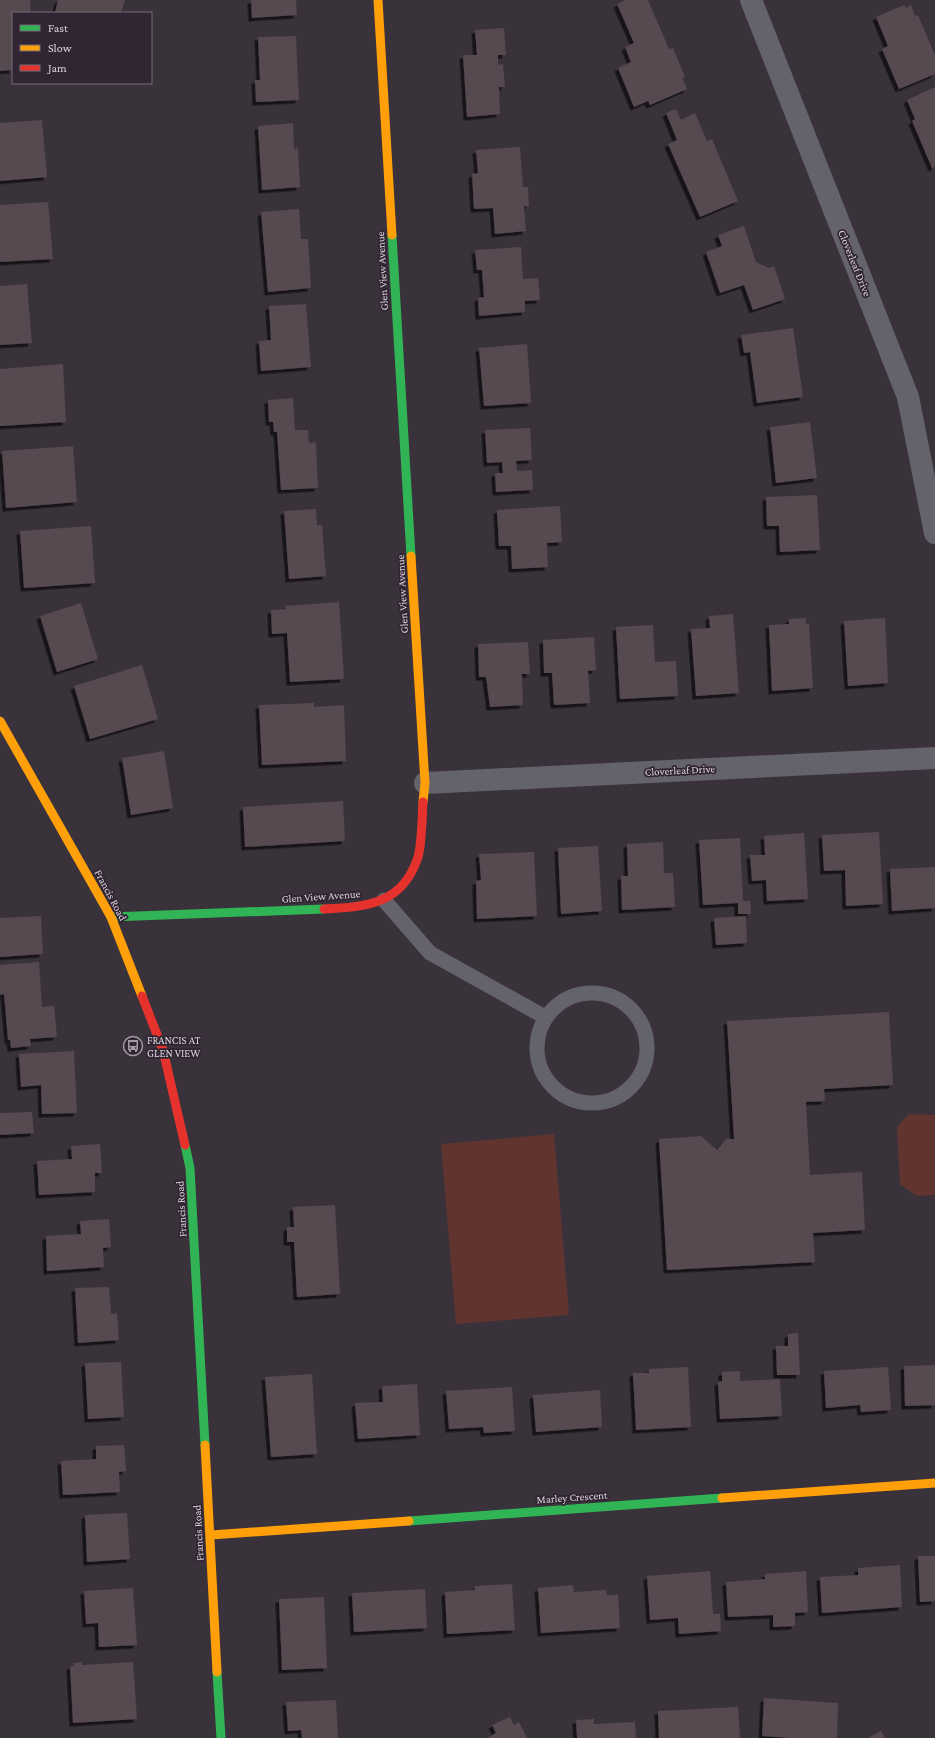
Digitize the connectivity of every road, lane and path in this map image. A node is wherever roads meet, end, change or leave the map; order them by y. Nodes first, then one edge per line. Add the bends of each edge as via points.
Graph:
1 (378, 0) edge
2 (751, 0) edge
3 (935, 533) edge
4 (0, 721) edge
5 (935, 758) edge
6 (425, 783) junction
7 (384, 900) junction
8 (111, 918) junction
9 (545, 1017) junction
10 (935, 1483) edge
11 (211, 1534) junction
12 (220, 1738) edge

1 - 6 street, Glen View Avenue
2 - 3 street, Cloverleaf Drive via 908,397
4 - 8 street, Francis Road
5 - 6 street, Cloverleaf Drive
6 - 7 street, Glen View Avenue via 418,856 407,881
7 - 8 street, Glen View Avenue via 349,908
7 - 9 lane via 430,953
8 - 11 street, Francis Road via 163,1050 190,1168
9 - 9 lane via 562,1000 586,992 611,994 632,1008 646,1029 648,1054 640,1078 622,1095 598,1104 573,1101 552,1087 539,1066 536,1041
10 - 11 street, Marley Crescent
11 - 12 street, Francis Road

